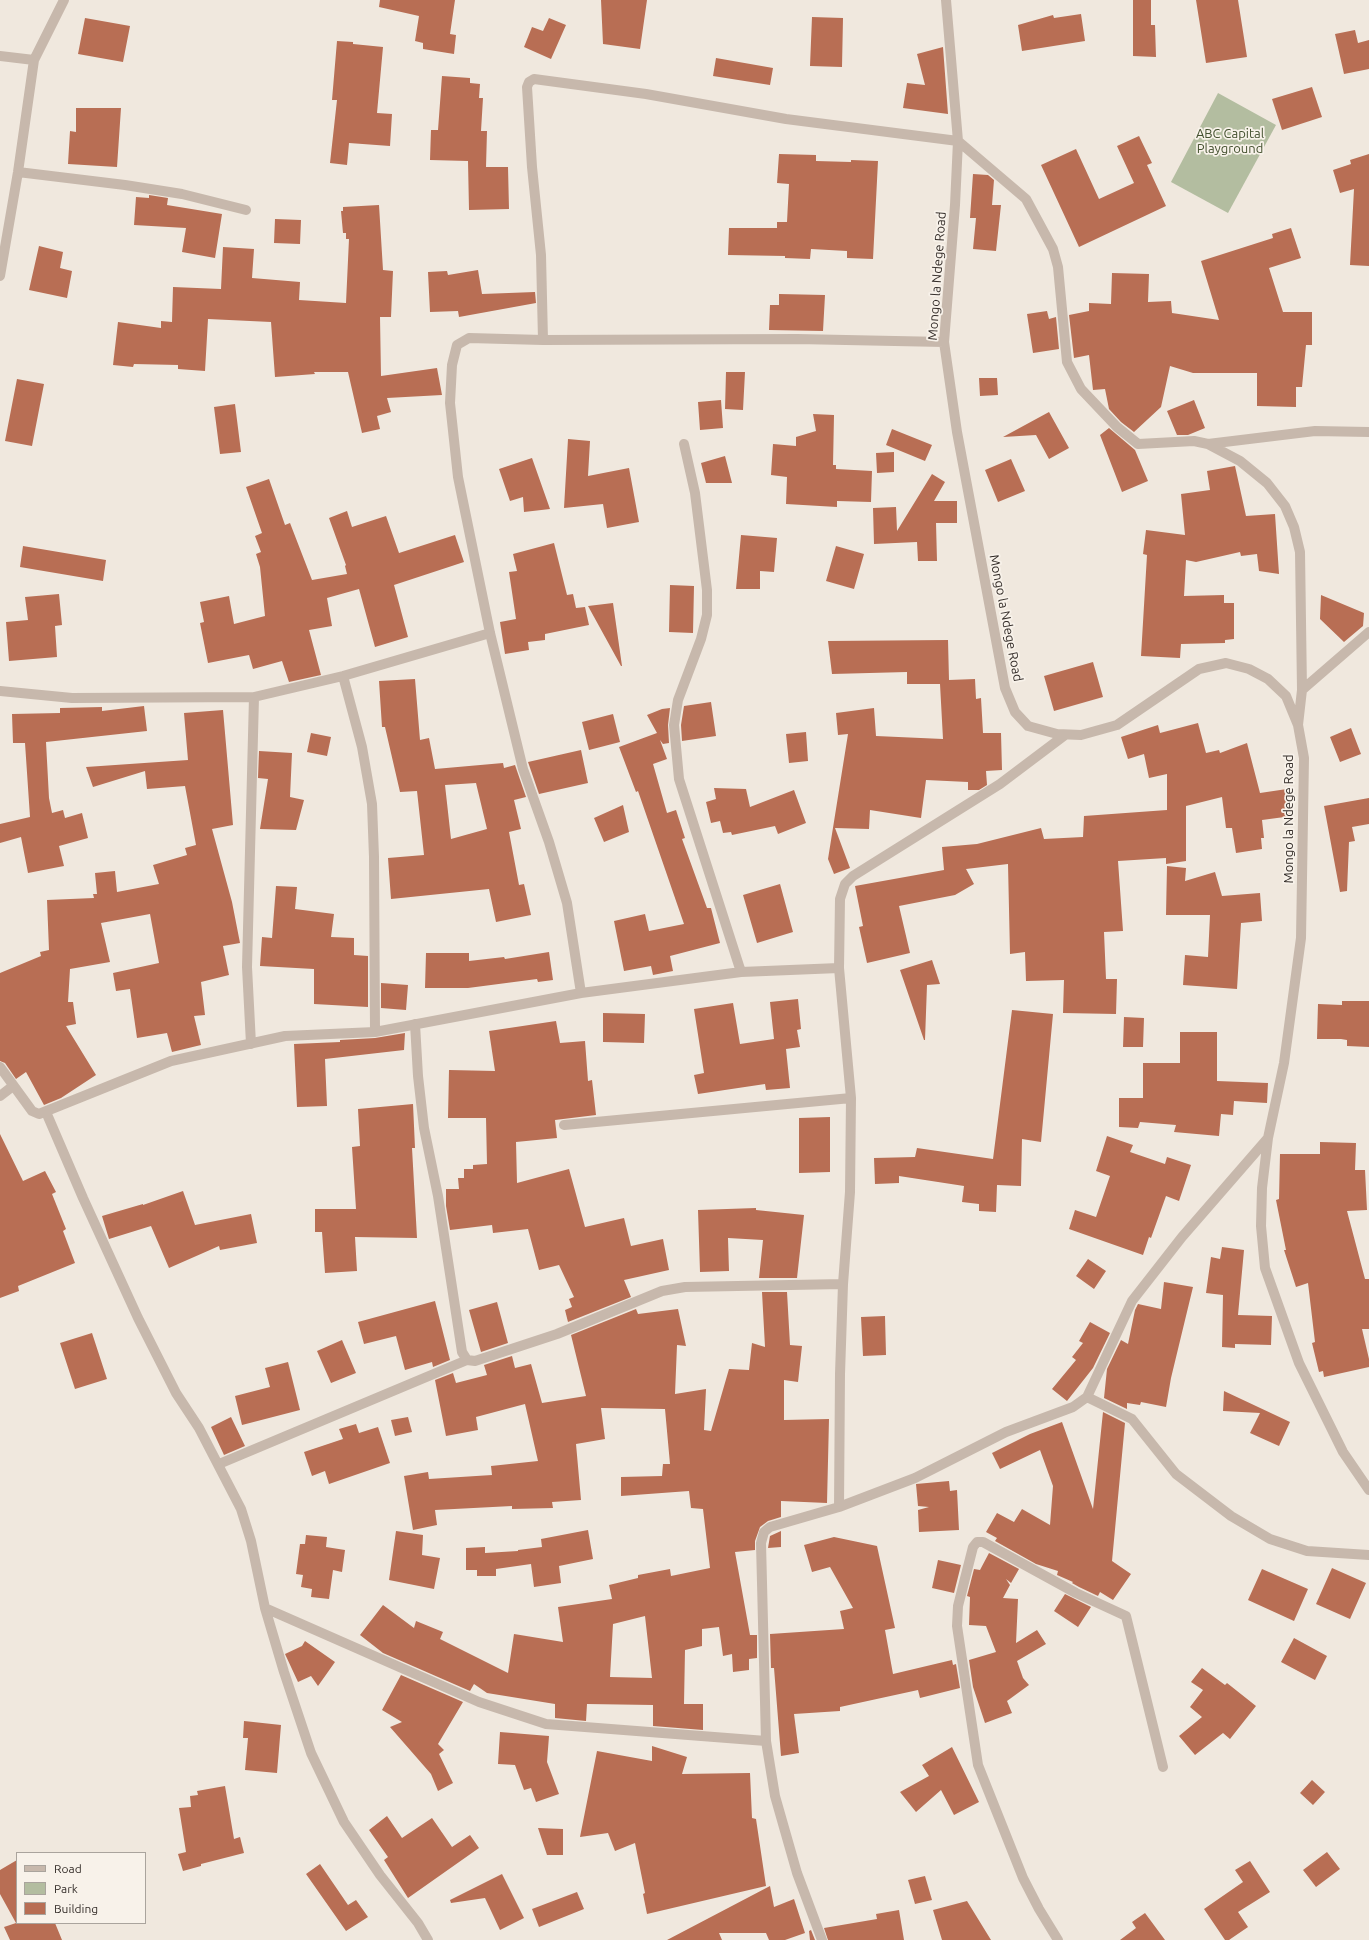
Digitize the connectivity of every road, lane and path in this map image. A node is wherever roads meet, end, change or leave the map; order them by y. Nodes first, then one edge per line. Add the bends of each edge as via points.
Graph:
1 (64, 0) edge
2 (946, 0) edge
3 (0, 56) edge
4 (34, 60) junction
5 (958, 141) junction
6 (18, 172) junction
7 (246, 210) dead end
8 (0, 276) edge
9 (543, 340) junction
10 (944, 342) junction
11 (1369, 432) edge
12 (684, 444) dead end
13 (1208, 444) junction
14 (1369, 632) edge
15 (490, 633) junction
16 (343, 676) junction
17 (1302, 690) junction
18 (0, 691) edge
19 (254, 697) junction
20 (1298, 725) junction
21 (1065, 735) junction
22 (840, 968) junction
23 (741, 972) junction
24 (581, 992) junction
25 (415, 1024) junction
26 (375, 1032) junction
27 (250, 1044) junction
28 (0, 1067) edge
29 (13, 1086) junction
30 (0, 1096) edge
31 (851, 1098) junction
32 (46, 1112) junction
33 (564, 1125) dead end
34 (1268, 1138) junction
35 (843, 1284) junction
36 (467, 1360) junction
37 (1087, 1397) junction
38 (219, 1464) junction
39 (1369, 1490) edge
40 (840, 1507) junction
41 (1369, 1555) edge
42 (265, 1608) junction
43 (766, 1741) junction
44 (1163, 1767) dead end
45 (428, 1940) edge
46 (822, 1940) edge
47 (1058, 1940) edge

1 - 4 street
2 - 5 street, Mongo la Ndege Road
3 - 4 street
4 - 6 street
5 - 9 street via 786,119 646,94 534,79 527,87 541,255
5 - 10 street, Mongo la Ndege Road
5 - 13 street via 1026,199 1053,249 1058,267 1067,362 1081,389 1117,427 1138,444 1194,441
6 - 7 street via 182,194
6 - 8 street
9 - 10 street via 797,339
9 - 15 street via 469,338 457,345 452,365 450,403 458,477
10 - 21 street, Mongo la Ndege Road via 956,432 1005,688 1015,712 1028,726
11 - 13 street via 1315,430
12 - 23 street via 695,493 707,590 707,615 701,639 678,700 674,725 679,779
13 - 17 street via 1240,462 1267,483 1284,506 1294,527 1300,552
14 - 17 street
15 - 16 street
15 - 24 street via 523,769 567,902
16 - 19 street
16 - 26 street via 362,748 372,804
17 - 20 street
18 - 19 street via 72,698
19 - 27 street via 247,967
20 - 21 street, Mongo la Ndege Road via 1286,696 1268,678 1249,669 1226,663 1199,669 1117,725 1081,735
20 - 34 street, Mongo la Ndege Road via 1304,758 1301,938 1284,1063
21 - 22 street via 1000,784 853,876 845,884 840,899
22 - 23 street
22 - 31 street
23 - 24 street
24 - 25 street
25 - 26 street
25 - 36 street via 424,1128 438,1196 462,1352
26 - 27 street via 285,1036
27 - 32 street via 171,1061
28 - 29 street
29 - 30 street
29 - 32 street via 32,1110 38,1114
31 - 33 street
31 - 35 street via 850,1192
32 - 38 street via 138,1318 176,1393
34 - 37 street via 1182,1237 1132,1300
34 - 39 street, Mongo la Ndege Road via 1262,1188 1261,1226 1265,1268 1299,1362 1343,1452
35 - 36 street via 685,1287 662,1291 557,1334 475,1361
35 - 40 street
36 - 38 street
37 - 40 street via 1073,1407 1006,1432 915,1478
37 - 41 street via 1132,1419 1176,1474 1231,1516 1270,1539 1307,1551
38 - 42 street via 241,1509 251,1541
40 - 43 street via 770,1527 764,1532 761,1542
42 - 43 street via 479,1702 546,1724
42 - 45 street via 311,1753 344,1822
43 - 46 street via 775,1796 797,1872
44 - 47 street via 1126,1616 1076,1593 983,1542 977,1542 973,1546 958,1606 957,1626 978,1765 1023,1878

